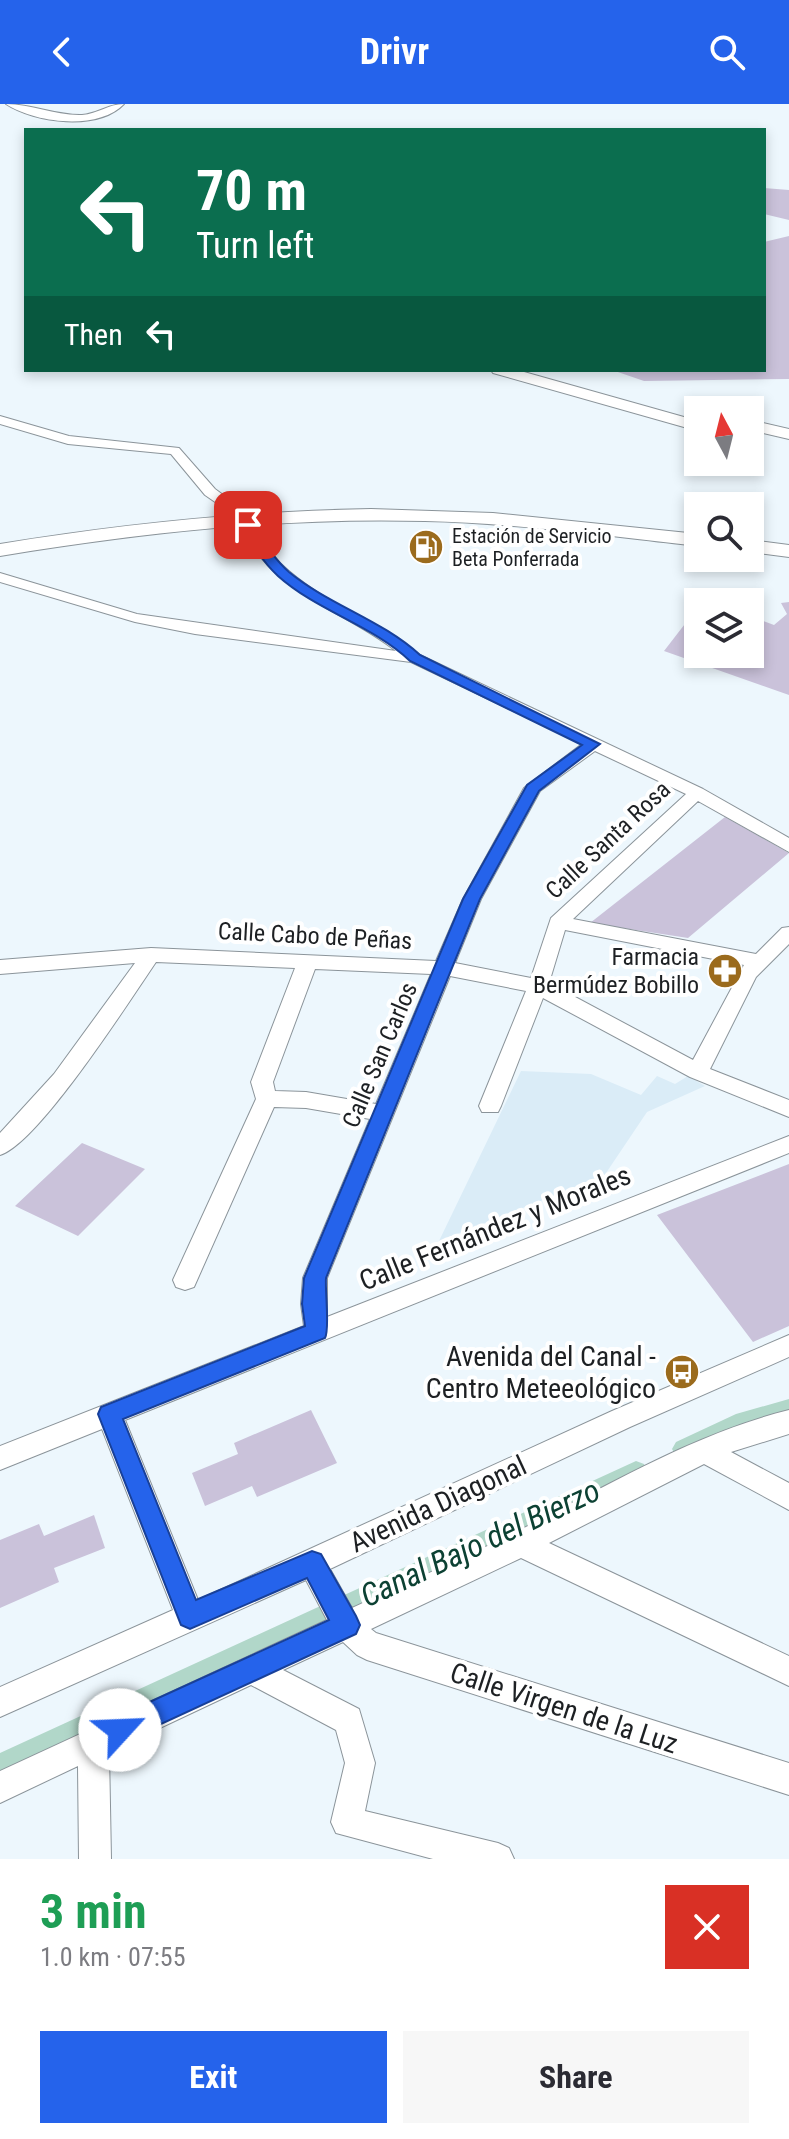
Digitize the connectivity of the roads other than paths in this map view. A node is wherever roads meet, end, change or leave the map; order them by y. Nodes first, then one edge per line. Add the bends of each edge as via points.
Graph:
1 (9, 104) edge
2 (124, 107) edge
3 (0, 111) edge
4 (20, 120) dead end
5 (60, 128) edge
6 (506, 372) edge
7 (549, 372) edge
8 (684, 409) edge
9 (0, 420) edge
10 (684, 422) edge
11 (764, 428) edge
12 (789, 434) edge
13 (764, 442) edge
14 (789, 448) edge
15 (684, 538) edge
16 (764, 548) edge
17 (0, 550) edge
18 (789, 551) edge
19 (0, 577) edge
20 (415, 658) junction
21 (593, 744) junction
22 (697, 793) junction
23 (789, 846) edge
24 (558, 922) junction
25 (789, 933) edge
26 (151, 955) junction
27 (758, 961) junction
28 (307, 963) junction
29 (0, 967) edge
30 (445, 968) junction
31 (538, 986) junction
32 (698, 1072) junction
33 (267, 1099) junction
34 (490, 1106) dead end
35 (789, 1109) edge
36 (384, 1113) junction
37 (789, 1144) edge
38 (0, 1147) edge
39 (185, 1280) dead end
40 (317, 1331) junction
41 (789, 1346) edge
42 (789, 1362) edge
43 (736, 1370) junction
44 (109, 1414) junction
45 (789, 1422) edge
46 (705, 1451) junction
47 (0, 1458) edge
48 (789, 1497) edge
49 (521, 1544) junction
50 (312, 1563) junction
51 (190, 1616) junction
52 (346, 1625) junction
53 (250, 1669) junction
54 (789, 1671) edge
55 (0, 1702) edge
56 (93, 1742) junction
57 (789, 1779) edge
58 (0, 1787) edge
59 (95, 1859) edge
60 (498, 1859) edge

1 - 2 highway via 76,117
1 - 5 highway
3 - 4 highway
6 - 10 highway
7 - 8 highway
9 - 20 street via 68,440 175,451 210,492 243,519 283,573
11 - 12 highway
13 - 14 highway
15 - 17 highway via 546,523 342,515 212,520
16 - 18 highway
19 - 20 street via 135,618
20 - 21 street
21 - 22 street
21 - 30 street, Calle San Carlos via 533,788 472,899
22 - 23 street
22 - 24 street, Calle Santa Rosa
24 - 27 street
24 - 31 street, Calle Santa Rosa
25 - 27 street
26 - 28 street, Calle Cabo de Peñas
26 - 29 street, Calle Cabo de Peñas
26 - 38 street via 31,1118
27 - 32 street
28 - 30 street, Calle Cabo de Peñas
28 - 33 street via 262,1082
30 - 31 street, Calle Cabo de Peñas
30 - 36 street, Calle San Carlos
31 - 32 street, Calle Cabo de Peñas
31 - 34 street, Calle Santa Rosa
32 - 35 street, Calle Cabo de Peñas
33 - 36 street
33 - 39 street
36 - 40 street, Calle San Carlos via 315,1278
37 - 40 street, Calle Fernández y Morales
40 - 44 street, Calle Fernández y Morales
41 - 43 street, Avenida Diagonal
42 - 43 street
43 - 50 street, Avenida Diagonal
44 - 47 street, Calle Fernández y Morales
44 - 51 street
45 - 46 street
46 - 48 street
46 - 49 street
49 - 52 street
49 - 54 street
50 - 51 street, Avenida Diagonal
50 - 52 street
51 - 55 street, Avenida Diagonal
52 - 53 street
52 - 57 street, Calle Virgen de la Luz via 367,1645
53 - 56 street
53 - 60 street via 348,1720 360,1763 347,1822
56 - 58 street
56 - 59 street

